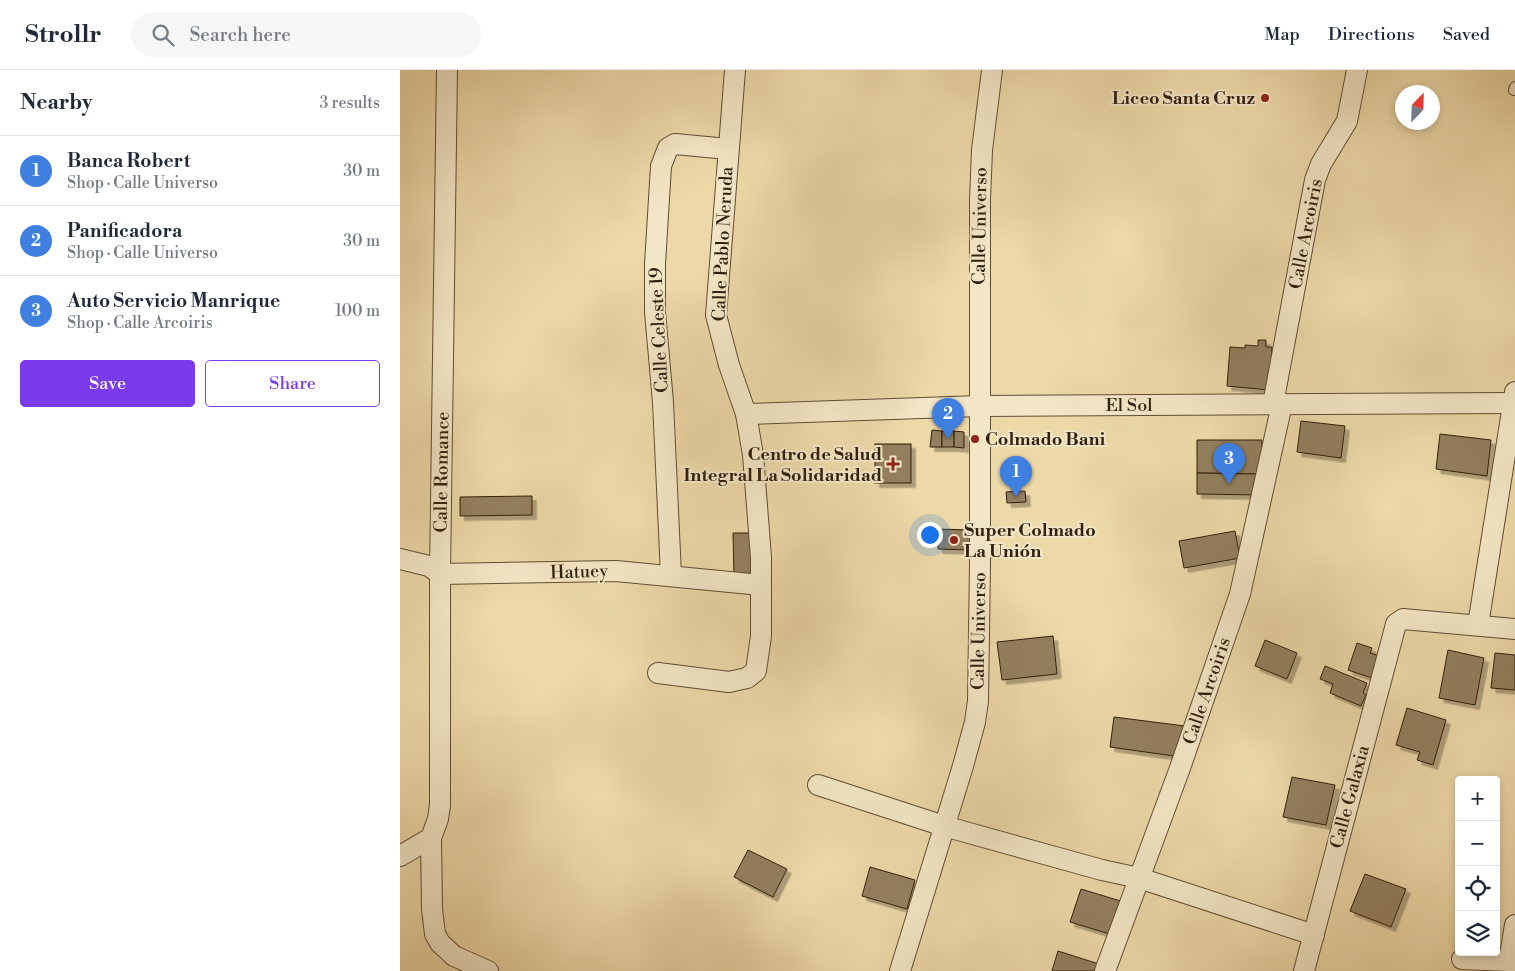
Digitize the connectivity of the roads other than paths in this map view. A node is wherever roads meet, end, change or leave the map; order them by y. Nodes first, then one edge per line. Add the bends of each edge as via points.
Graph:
1 (447, 70) edge
2 (735, 70) edge
3 (992, 70) edge
4 (1357, 70) edge
5 (728, 149) junction
6 (1514, 397) edge
7 (1277, 404) junction
8 (980, 406) junction
9 (746, 414) junction
10 (400, 559) edge
11 (440, 574) junction
12 (671, 575) junction
13 (761, 586) junction
14 (1478, 625) junction
15 (1515, 628) edge
16 (658, 673) dead end
17 (818, 785) dead end
18 (944, 826) junction
19 (431, 838) junction
20 (400, 856) edge
21 (1139, 878) junction
22 (1515, 925) edge
23 (1314, 935) junction
24 (1462, 959) dead end
25 (1512, 962) edge
26 (488, 971) edge
27 (900, 971) edge
28 (1105, 971) edge
29 (1304, 971) edge

1 - 11 street, Calle Romance
2 - 5 street, Calle Pablo Neruda
3 - 8 street, Calle Universo via 982,150 980,200
4 - 7 street, Calle Arcoiris via 1347,121 1315,180
5 - 9 street, Calle Pablo Neruda via 716,316
5 - 12 street, Calle Celeste 19 via 675,144 668,148 661,166 655,312 663,402
6 - 7 street, El Sol
6 - 14 street
7 - 8 street, El Sol
7 - 21 street, Calle Arcoiris via 1240,594
8 - 9 street, El Sol
8 - 18 street, Calle Universo via 978,702
9 - 13 street, Calle Pablo Neruda via 754,464
10 - 11 street, Hatuey via 429,566
11 - 12 street, Hatuey via 616,571
11 - 19 street, Calle Romance via 440,805
12 - 13 street, Hatuey
13 - 16 street, Calle Pablo Neruda via 756,671 748,678 729,682
14 - 15 street
14 - 23 street, Calle Galaxia via 1402,619 1396,624
17 - 18 street
18 - 21 street
18 - 27 street, Calle Universo
19 - 20 street
19 - 26 street, Calle Romance via 435,934 454,956
21 - 23 street
21 - 28 street, Calle Arcoiris
22 - 25 street
23 - 29 street, Calle Galaxia
24 - 25 street

